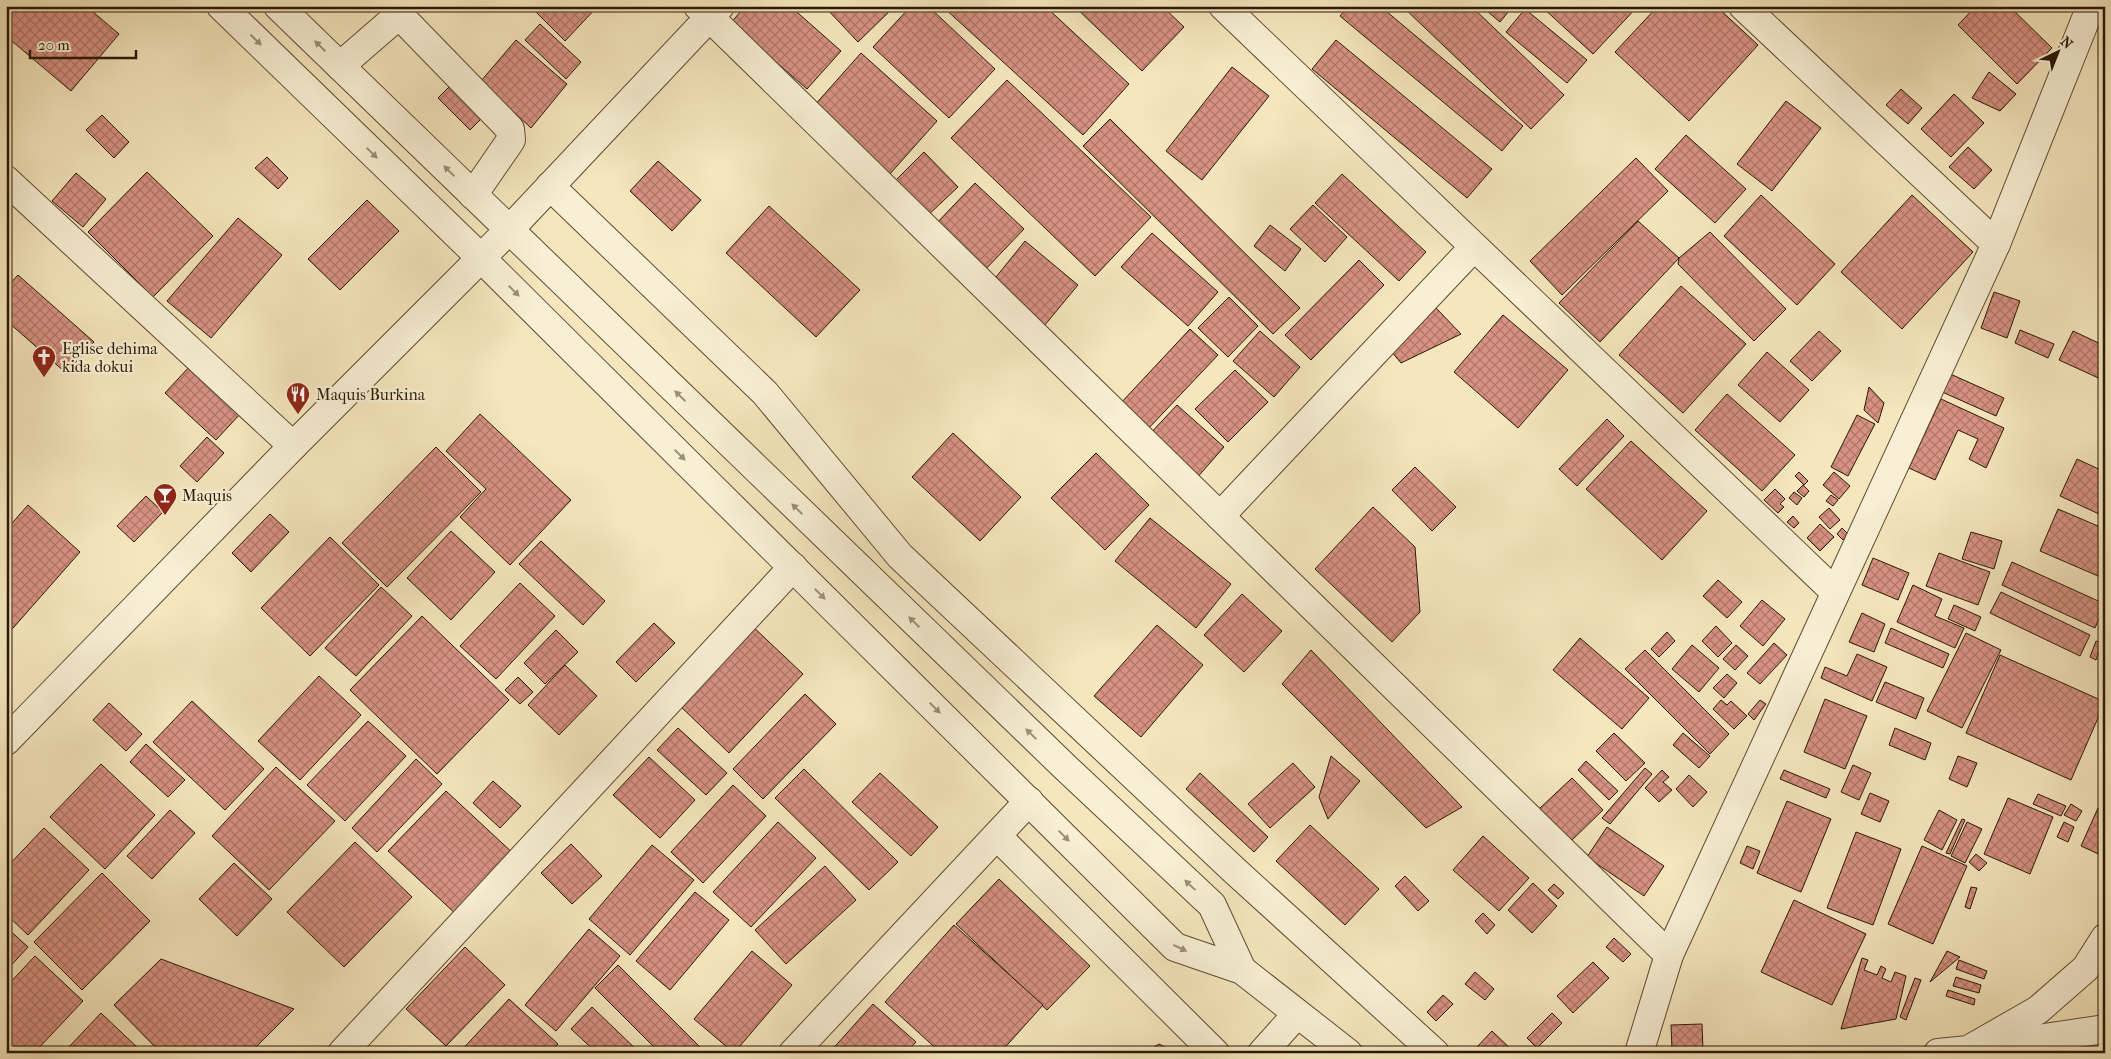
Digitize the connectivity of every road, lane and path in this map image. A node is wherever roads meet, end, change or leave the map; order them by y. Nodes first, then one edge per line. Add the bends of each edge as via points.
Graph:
1 (220, 6) edge
2 (278, 6) edge
3 (1223, 6) edge
4 (1743, 6) edge
5 (2091, 6) edge
6 (710, 10) edge
7 (340, 66) junction
8 (6, 180) edge
9 (550, 186) junction
10 (473, 195) junction
11 (509, 230) junction
12 (1996, 244) junction
13 (1474, 248) junction
14 (480, 257) junction
15 (293, 446) junction
16 (1220, 516) junction
17 (793, 567) junction
18 (1835, 592) junction
19 (6, 741) edge
20 (1029, 801) junction
21 (997, 836) junction
22 (2105, 938) edge
23 (1669, 954) junction
24 (1242, 970) junction
25 (1297, 1014) junction
26 (2105, 1029) edge
27 (1968, 1051) edge
28 (342, 1053) edge
29 (793, 1053) edge
30 (1215, 1053) edge
31 (1262, 1053) edge
32 (1348, 1053) edge
33 (1435, 1053) edge
34 (1639, 1053) edge
35 (1938, 1053) edge

1 -> 14 street
7 -> 2 street
3 - 13 street
4 - 12 street
5 - 12 street
6 - 9 street
6 - 16 street
10 -> 7 street
7 - 10 street via 394,20 405,21 510,129 511,140
8 - 15 street
9 - 11 street
9 - 33 street via 765,393 900,556 1235,871
10 - 11 street
11 - 14 street
24 -> 11 street via 1212,905
12 - 18 street
13 - 16 street
13 - 18 street
14 - 15 street
14 -> 17 street
15 - 19 street
16 - 23 street
17 -> 20 street
17 - 28 street
18 - 23 street
20 - 21 street
20 -> 24 street via 1175,947
21 - 29 street
21 - 30 street
22 - 27 street via 2086,968 2038,1010
23 - 34 street
24 - 25 street
25 - 31 street
25 - 32 street
26 - 27 street
27 - 35 street

